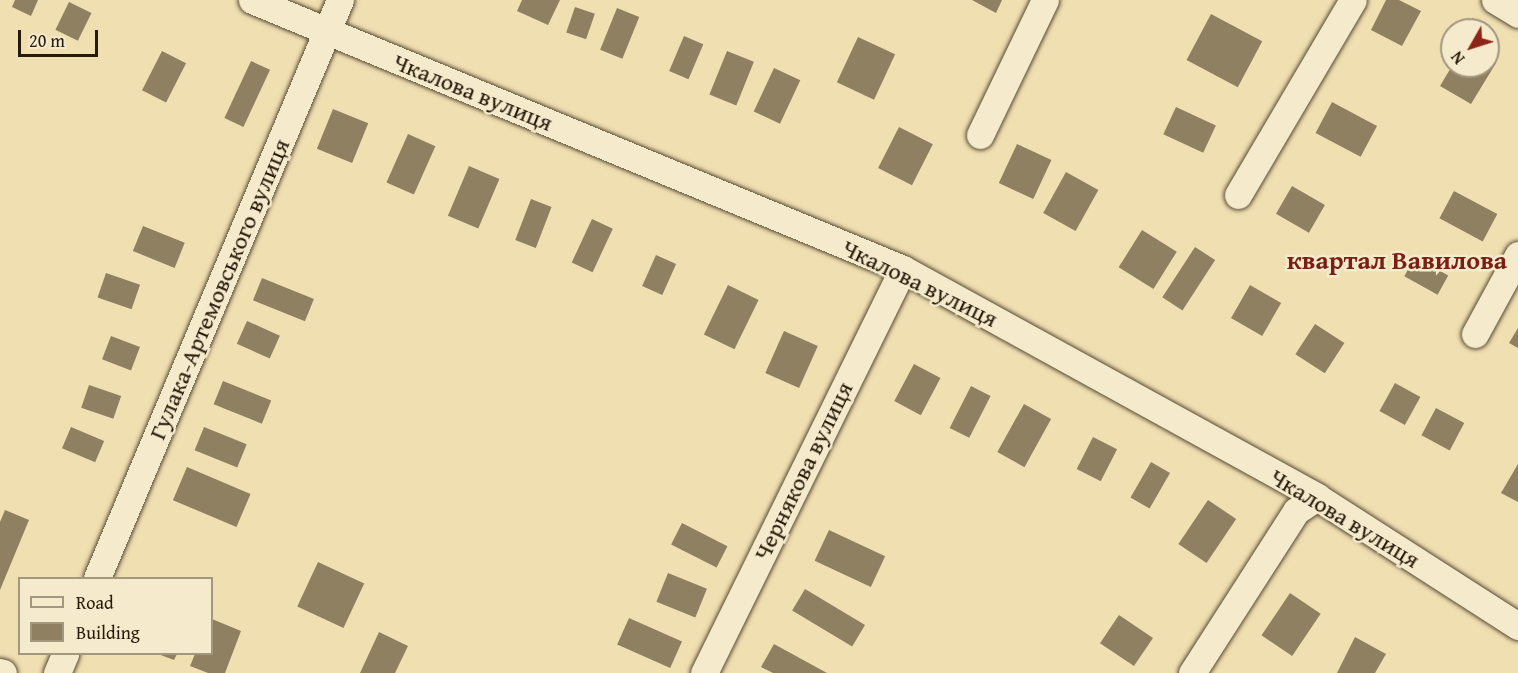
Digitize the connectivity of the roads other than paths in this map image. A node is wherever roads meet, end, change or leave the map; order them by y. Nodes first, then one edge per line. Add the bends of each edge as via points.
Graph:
1 (252, 0) edge
2 (340, 0) edge
3 (1045, 0) edge
4 (1353, 0) edge
5 (1495, 0) edge
6 (1518, 14) edge
7 (327, 32) junction
8 (980, 135) dead end
9 (1238, 195) dead end
10 (1518, 255) edge
11 (903, 269) junction
12 (1475, 334) dead end
13 (1317, 497) junction
14 (98, 577) edge
15 (1518, 626) edge
16 (65, 655) edge
17 (57, 673) edge
18 (704, 673) edge
19 (1192, 673) edge

1 - 7 street, Чкалова вулиця
2 - 7 street, Гулака-Артемовського вулиця
3 - 8 street
4 - 9 street
5 - 6 street
7 - 11 street, Чкалова вулиця
7 - 14 street, Гулака-Артемовського вулиця
10 - 12 street
11 - 13 street, Чкалова вулиця
11 - 18 street, Чернякова вулиця
13 - 15 street, Чкалова вулиця
13 - 19 street via 1296,512
16 - 17 street

